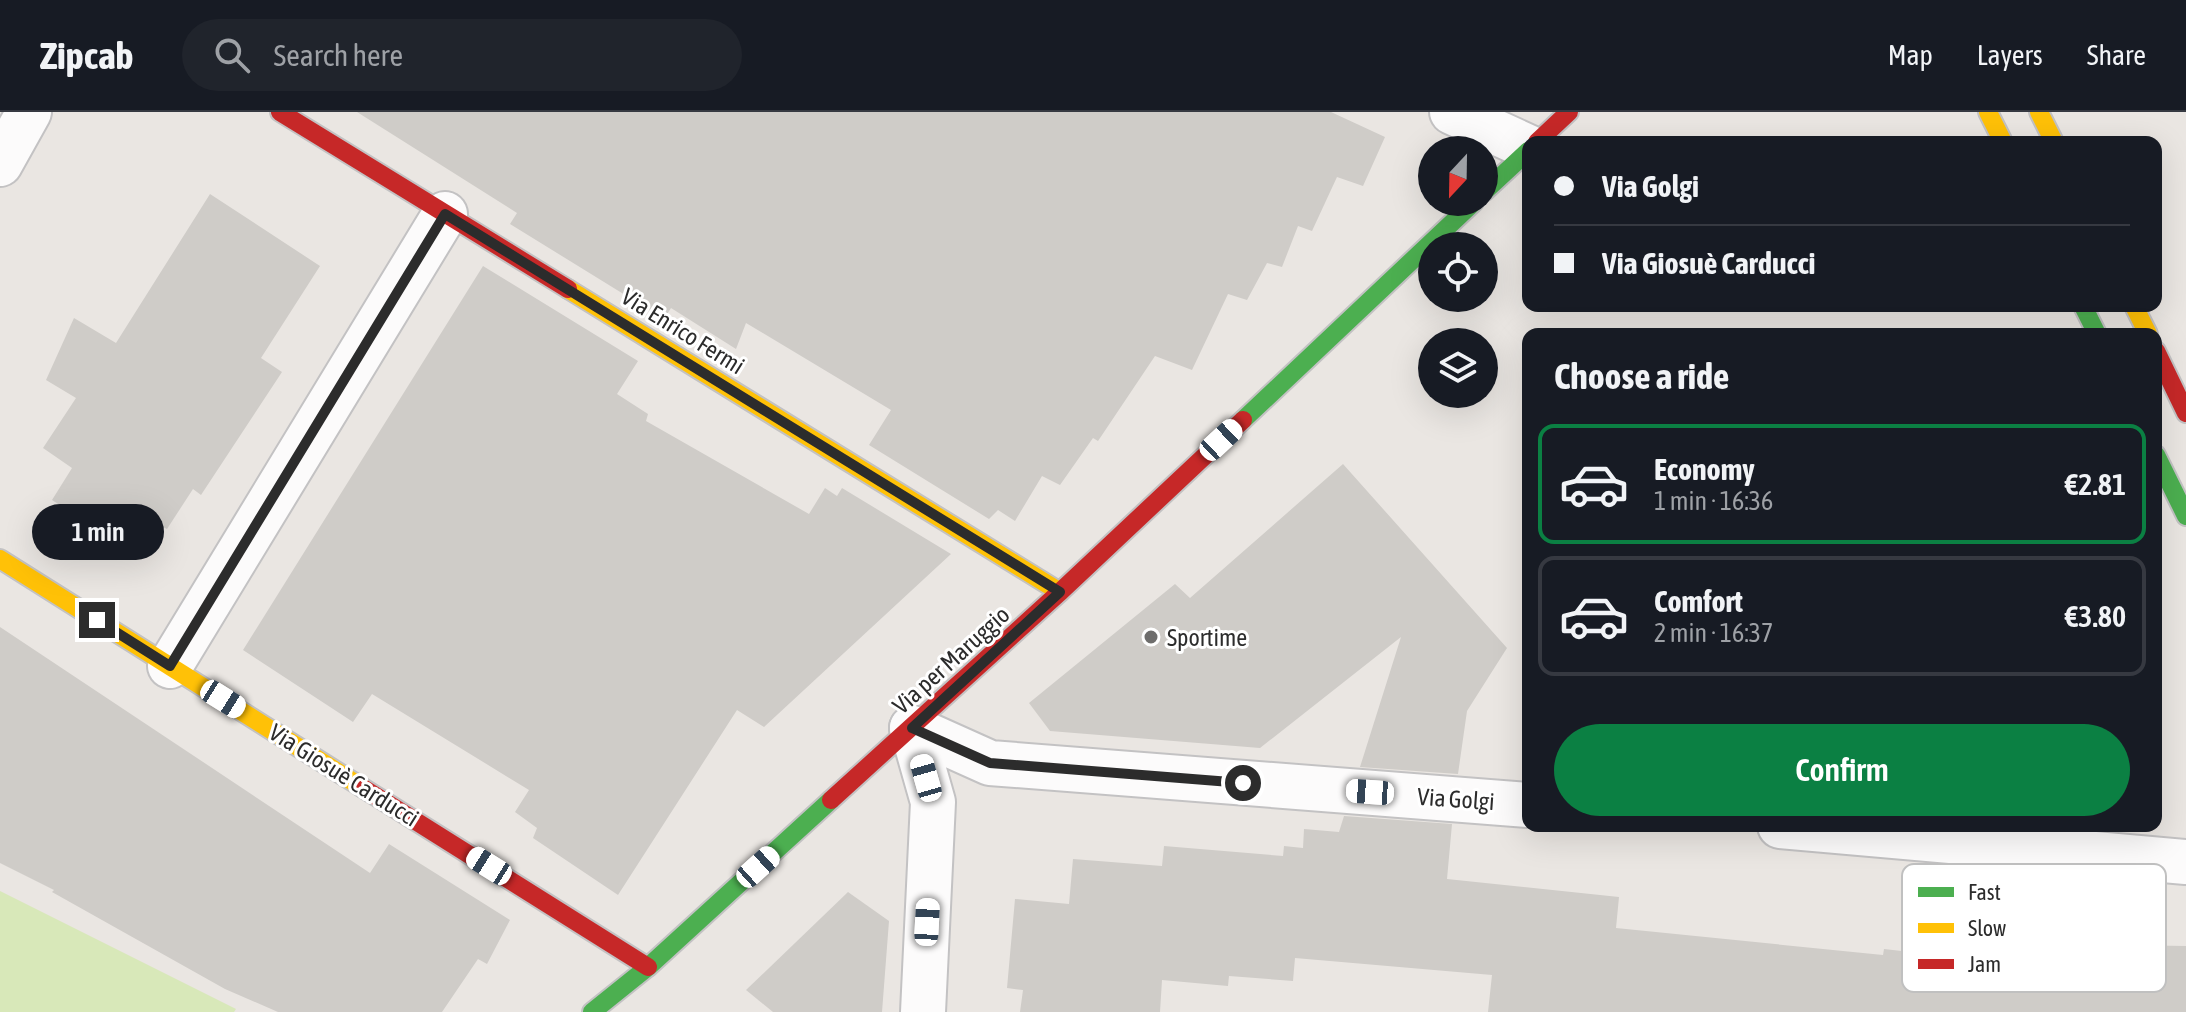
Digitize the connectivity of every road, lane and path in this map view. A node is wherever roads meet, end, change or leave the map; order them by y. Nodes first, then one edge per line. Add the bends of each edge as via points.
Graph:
1 (29, 112) edge
2 (280, 112) edge
3 (1452, 112) edge
4 (1569, 112) edge
5 (1988, 112) edge
6 (2039, 112) edge
7 (1543, 136) edge
8 (2000, 136) edge
9 (2051, 136) edge
10 (1522, 146) edge
11 (1522, 155) edge
12 (0, 164) edge
13 (1498, 178) edge
14 (445, 214) junction
15 (1459, 216) edge
16 (2162, 363) edge
17 (2186, 413) edge
18 (2162, 467) edge
19 (2186, 516) edge
20 (0, 559) edge
21 (1060, 592) junction
22 (170, 666) junction
23 (912, 728) junction
24 (1522, 805) edge
25 (1848, 832) edge
26 (2186, 862) edge
27 (648, 967) junction
28 (592, 1012) edge
29 (923, 1012) edge

1 - 12 street
2 - 14 street, Via Enrico Fermi
3 - 10 street
4 - 7 street
5 - 8 street
6 - 9 street
11 - 13 street
14 - 21 street, Via Enrico Fermi
14 - 22 street
15 - 21 street, Via per Maruggio
16 - 17 street
18 - 19 street
20 - 22 street, Via Giosuè Carducci
21 - 23 street, Via per Maruggio
22 - 27 street, Via Giosuè Carducci
23 - 24 street, Via Golgi via 990,763
23 - 27 street, Via per Maruggio
23 - 29 street via 933,802
25 - 26 street
27 - 28 street, Via per Maruggio

